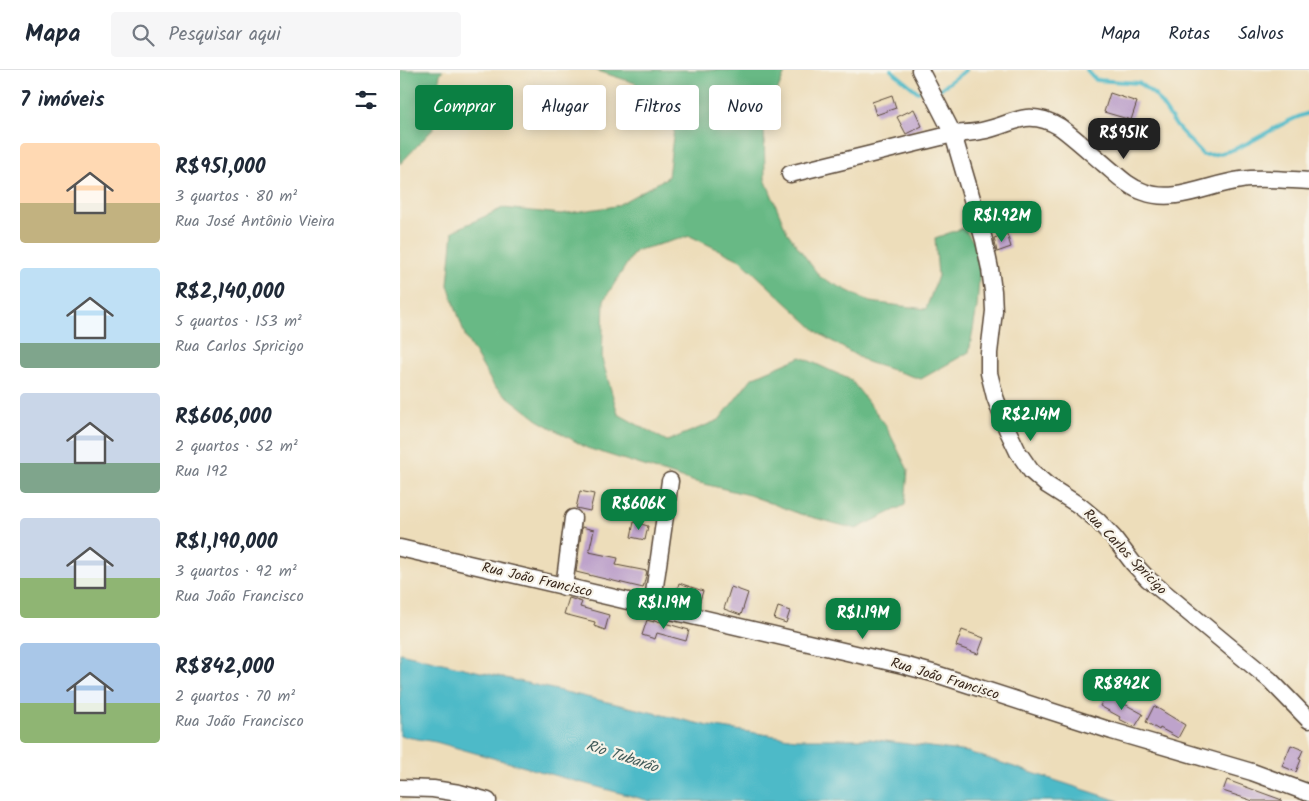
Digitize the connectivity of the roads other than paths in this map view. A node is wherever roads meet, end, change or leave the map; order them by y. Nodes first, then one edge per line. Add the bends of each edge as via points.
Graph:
1 (920, 70) edge
2 (953, 134) junction
3 (790, 174) dead end
4 (1309, 181) edge
5 (670, 481) dead end
6 (573, 518) dead end
7 (400, 548) edge
8 (564, 587) junction
9 (652, 607) junction
10 (1309, 720) edge
11 (400, 788) edge
12 (1309, 792) edge
13 (488, 801) edge

1 - 2 street, Rua Carlos Spricigo
2 - 3 street
2 - 4 street via 980,131 1028,117 1050,121 1073,136 1129,185 1144,193 1163,196 1242,179
2 - 10 street, Rua Carlos Spricigo via 990,269 994,311 989,373 1006,429 1018,452 1031,471 1047,485 1098,521 1148,579 1270,680
5 - 9 street
6 - 8 street
7 - 8 street, Rua João Francisco
8 - 9 street, Rua João Francisco
9 - 12 street, Rua João Francisco via 936,674
11 - 13 street via 459,793

